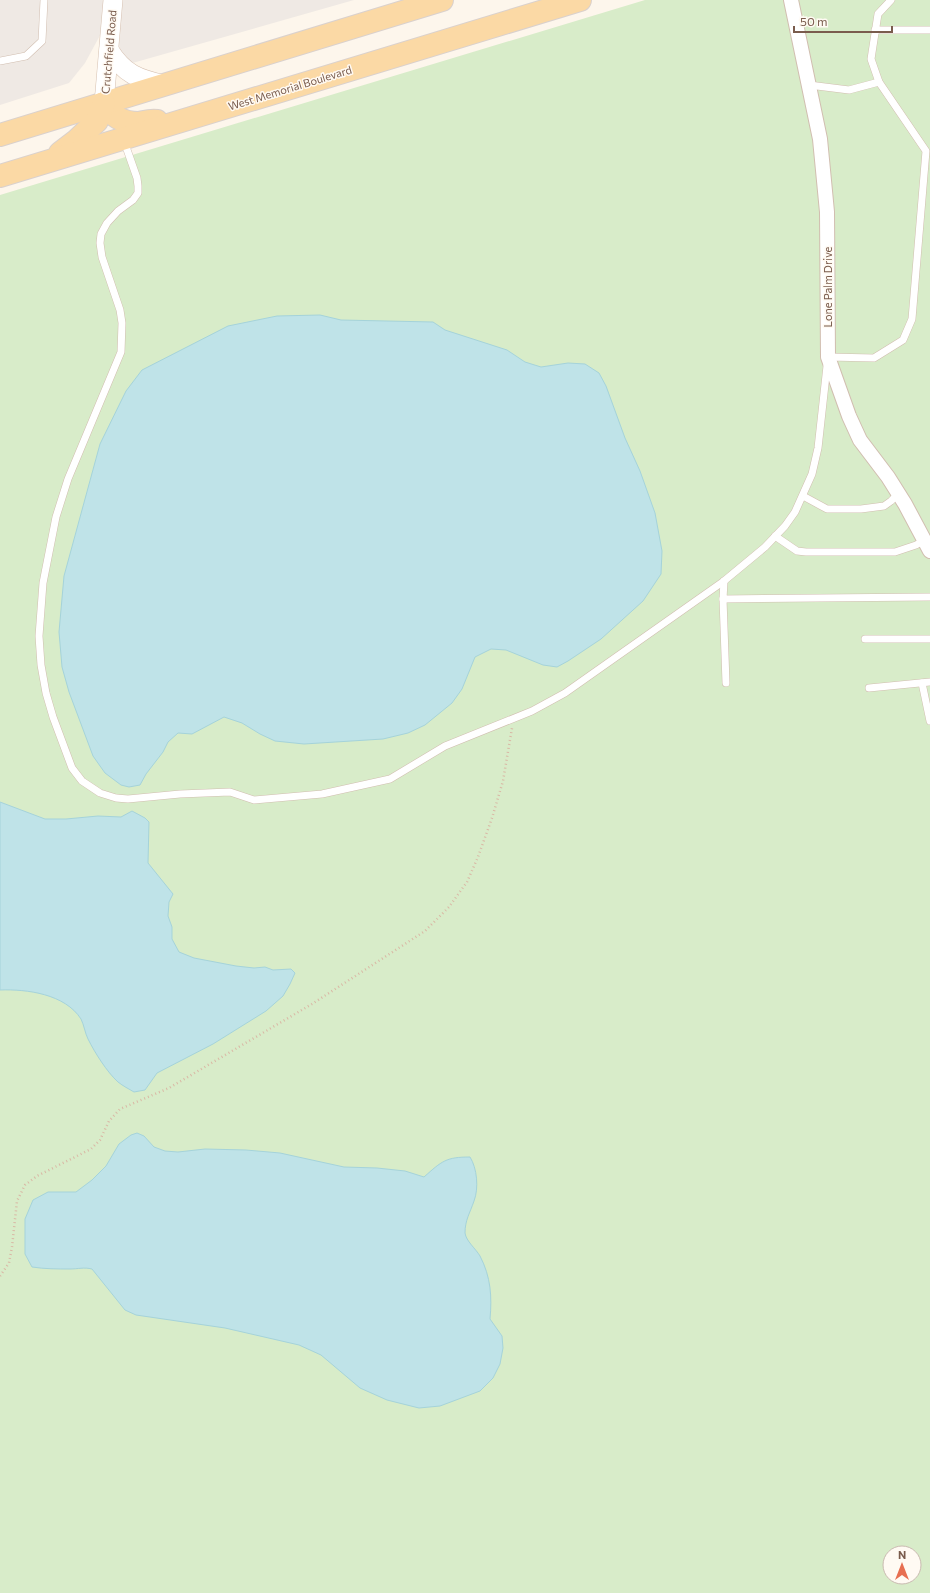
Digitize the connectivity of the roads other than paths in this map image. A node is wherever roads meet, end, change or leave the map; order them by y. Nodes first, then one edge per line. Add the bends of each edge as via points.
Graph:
1 (44, 0) edge
2 (113, 0) edge
3 (442, 0) edge
4 (580, 0) edge
5 (791, 0) edge
6 (891, 0) edge
7 (875, 30) junction
8 (930, 30) edge
9 (109, 50) junction
10 (0, 61) edge
11 (879, 82) junction
12 (165, 85) junction
13 (809, 85) junction
14 (104, 103) junction
15 (165, 126) junction
16 (0, 135) edge
17 (123, 139) junction
18 (49, 161) junction
19 (0, 176) edge
20 (828, 357) junction
21 (898, 493) junction
22 (803, 496) junction
23 (775, 536) junction
24 (927, 546) edge
25 (724, 581) junction
26 (930, 597) edge
27 (723, 599) junction
28 (865, 639) dead end
29 (930, 639) edge
30 (726, 682) dead end
31 (930, 682) edge
32 (922, 683) junction
33 (868, 688) dead end
34 (930, 721) edge

1 - 10 lane via 42,41 26,56
2 - 9 street, Crutchfield Road
3 - 12 main road
4 - 15 main road, West Memorial Boulevard
5 - 13 street, Lone Palm Drive
6 - 7 lane via 878,14
7 - 8 lane
7 - 11 lane via 871,59
9 - 12 street via 128,72 142,80
9 - 14 street, Crutchfield Road
11 - 13 lane via 849,90
11 - 20 lane via 926,151 912,319 903,340 874,358
12 - 14 main road
13 - 20 street, Lone Palm Drive via 820,139 827,212
14 - 15 main road via 109,112 122,120 130,123 152,120
14 - 16 main road
14 - 18 main road via 97,121
15 - 17 main road, West Memorial Boulevard
17 - 18 main road, West Memorial Boulevard
17 - 25 lane via 137,178 138,193 106,223 100,243 102,257 120,310 121,352 68,479 56,517 40,612 40,666 52,717 72,768 94,791 128,799 230,792 254,800 322,794 390,778 445,746 532,711 565,693
18 - 19 main road, West Memorial Boulevard
20 - 21 street, Lone Palm Drive via 860,440
20 - 22 lane via 818,448 812,474
21 - 22 lane via 884,506 861,509 827,508
21 - 24 street, Lone Palm Drive
22 - 23 lane via 795,512
23 - 24 lane via 797,551 806,552 895,552 916,545
23 - 25 lane
25 - 27 lane
26 - 27 lane
27 - 30 lane
28 - 29 lane
31 - 32 lane
32 - 33 lane
32 - 34 lane

